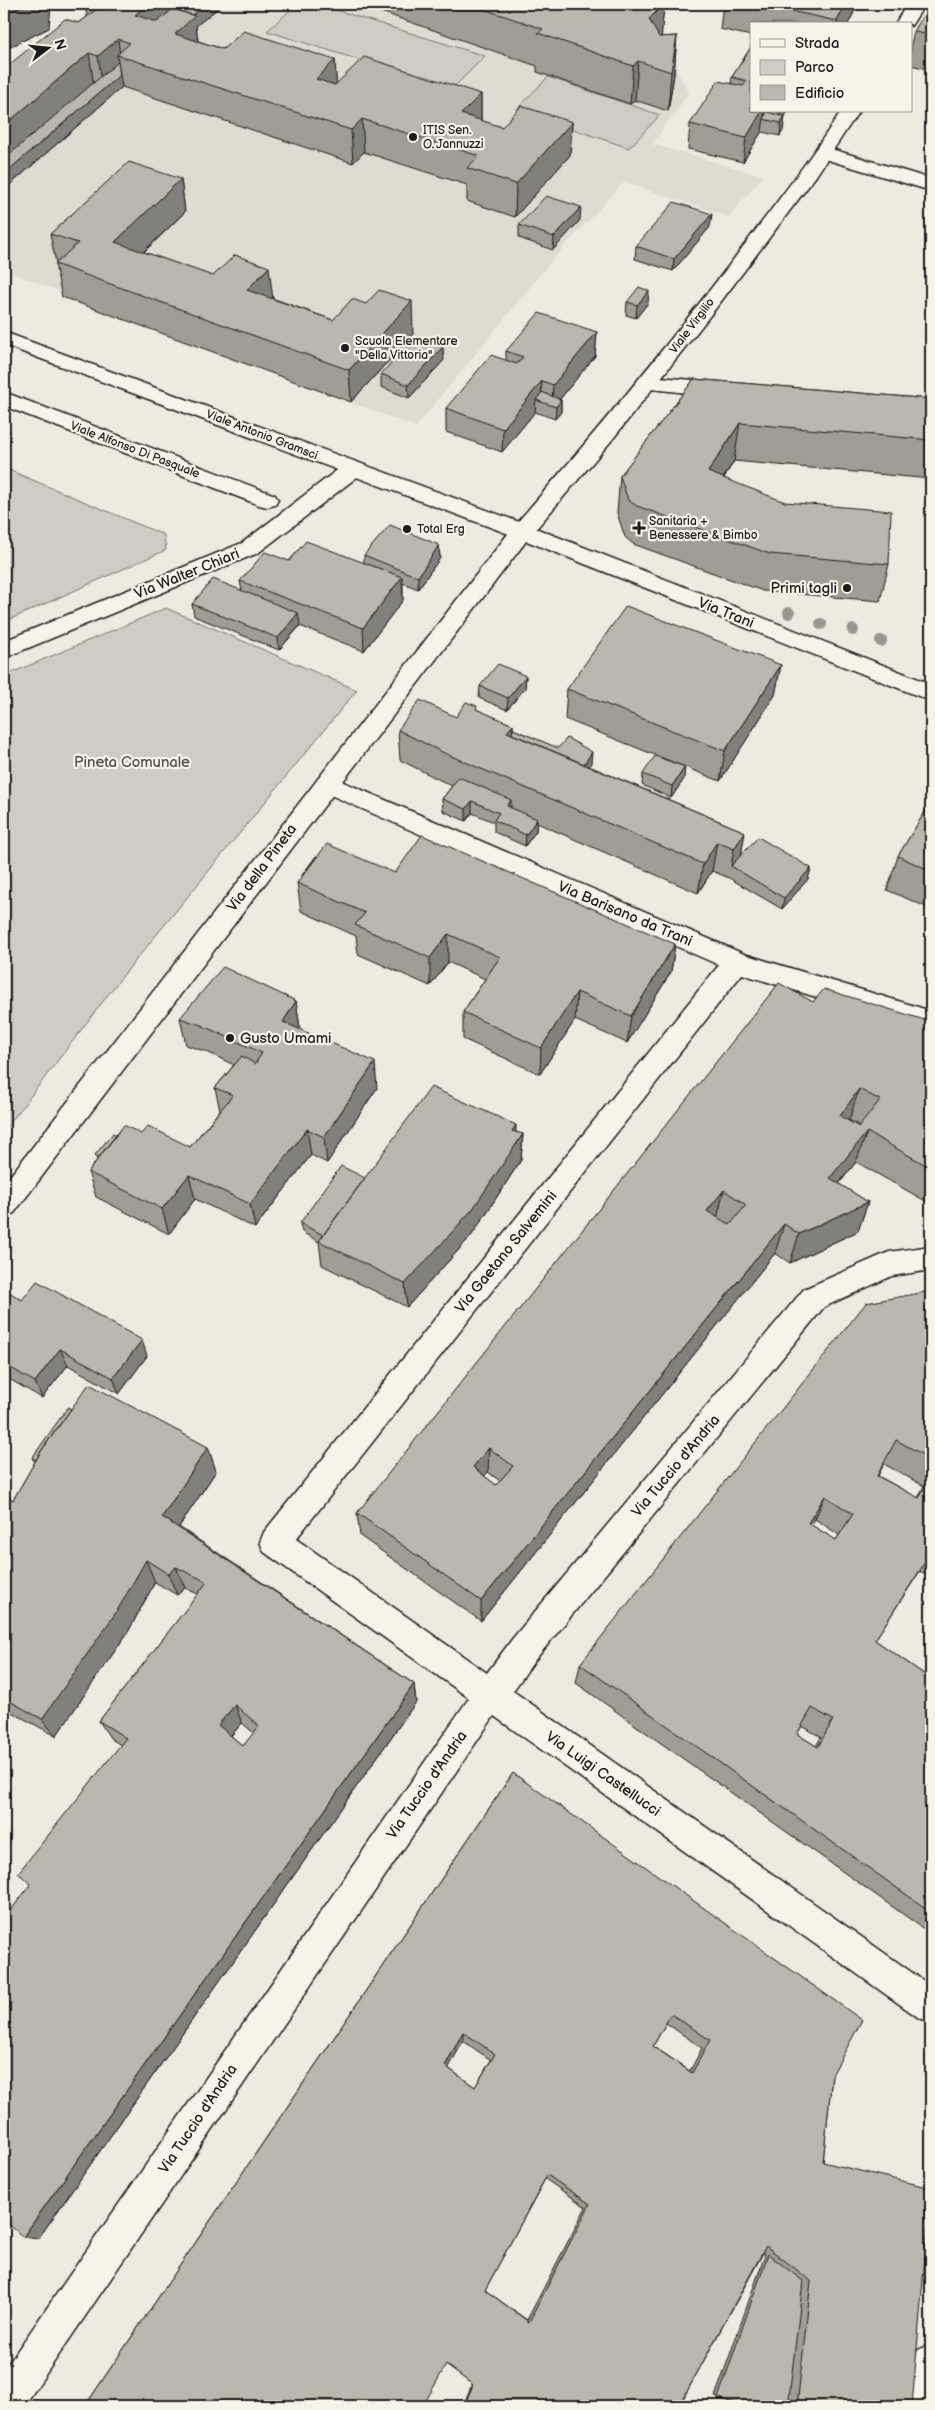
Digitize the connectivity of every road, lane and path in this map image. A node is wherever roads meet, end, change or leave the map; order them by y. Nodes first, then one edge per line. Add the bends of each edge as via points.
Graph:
1 (916, 4) edge
2 (905, 22) edge
3 (849, 112) edge
4 (825, 153) junction
5 (931, 185) edge
6 (4, 338) edge
7 (649, 383) junction
8 (746, 392) edge
9 (4, 399) edge
10 (353, 469) junction
11 (267, 500) dead end
12 (522, 531) junction
13 (4, 650) edge
14 (931, 693) edge
15 (327, 784) junction
16 (737, 962) junction
17 (931, 1022) edge
18 (4, 1205) edge
19 (931, 1258) edge
20 (275, 1542) joint
21 (491, 1693) junction
22 (931, 2006) edge
23 (931, 2363) edge
24 (4, 2402) edge
25 (924, 2406) edge

1 - 2 street
3 - 4 street, Viale Virgilio
4 - 5 street
4 - 7 street, Viale Virgilio
6 - 10 street, Viale Antonio Gramsci
7 - 8 street
7 - 12 street, Viale Virgilio
9 - 11 street, Viale Alfonso Di Pasquale
10 - 12 street, Viale Antonio Gramsci
10 - 13 street, Via Walter Chiari via 250,548
12 - 14 street, Via Trani
12 - 15 street, Via della Pineta
15 - 16 street, Via Barisano da Trani
15 - 18 street, Via della Pineta
16 - 17 street, Via Barisano da Trani
16 - 20 street, Via Gaetano Salvemini
19 - 21 street, Via Tuccio d'Andria via 889,1264 814,1298
20 - 21 street, Via Luigi Castellucci
21 - 22 street, Via Luigi Castellucci
21 - 24 street, Via Tuccio d'Andria
23 - 25 street

